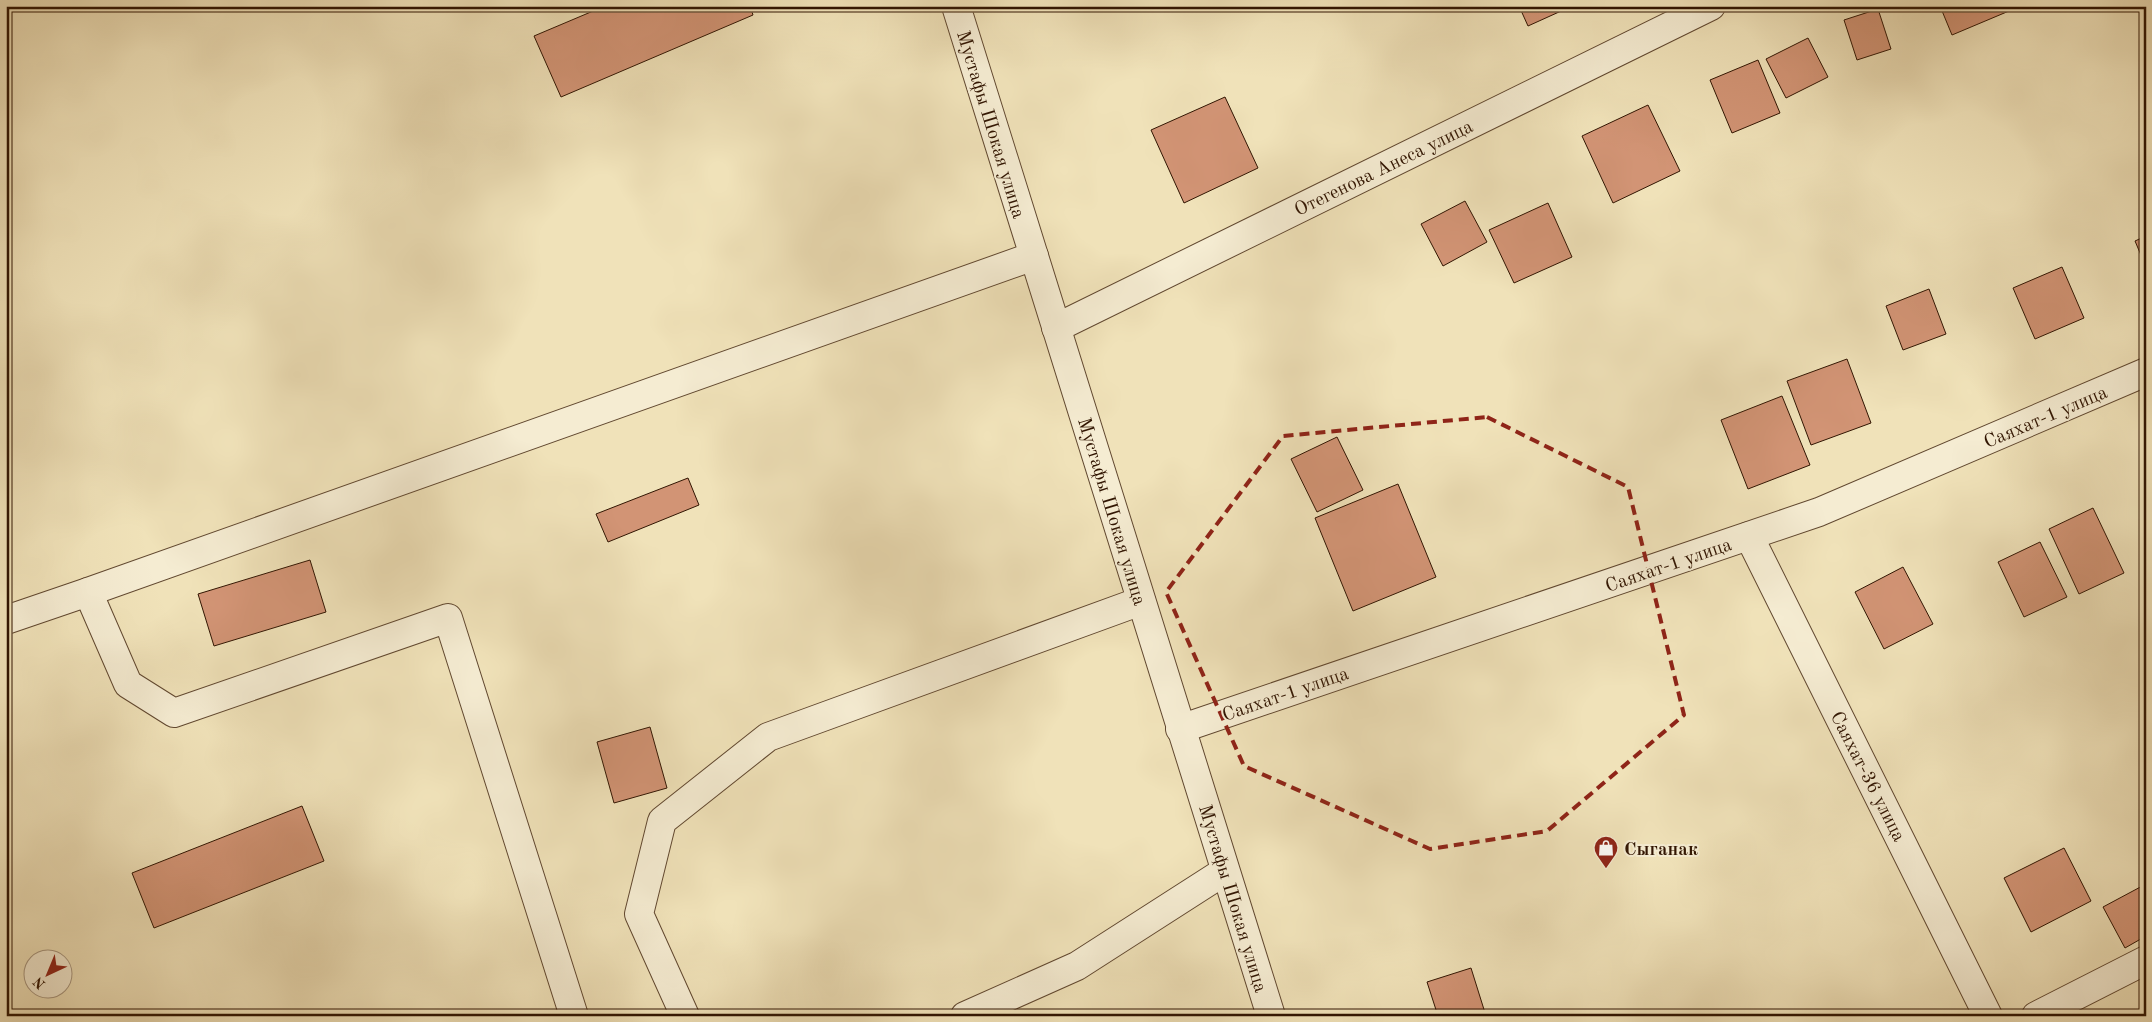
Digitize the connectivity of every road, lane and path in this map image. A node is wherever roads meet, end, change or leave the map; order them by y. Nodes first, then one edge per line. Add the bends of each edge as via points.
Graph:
1 (956, 6) edge
2 (1711, 6) edge
3 (1034, 256) junction
4 (1056, 328) junction
5 (2146, 372) edge
6 (1749, 536) junction
7 (88, 592) junction
8 (1141, 601) junction
9 (6, 620) edge
10 (1180, 728) junction
11 (1225, 871) junction
12 (2146, 960) edge
13 (574, 1016) edge
14 (685, 1016) edge
15 (965, 1016) edge
16 (1271, 1016) edge
17 (1988, 1016) edge
18 (2036, 1016) edge

1 - 3 street, Мустафы Шокая улица
2 - 4 street, Отегенова Анеса улица
3 - 4 street, Мустафы Шокая улица
3 - 7 street
4 - 8 street, Мустафы Шокая улица
5 - 6 street, Саяхат-1 улица via 1819,512
6 - 10 street, Саяхат-1 улица
6 - 17 street, Саяхат-36 улица
7 - 9 street
7 - 13 street via 128,684 174,713 448,618
8 - 10 street, Мустафы Шокая улица
8 - 14 street via 768,737 662,821 639,914
10 - 11 street, Мустафы Шокая улица
11 - 15 street via 1077,966
11 - 16 street, Мустафы Шокая улица
12 - 18 street

